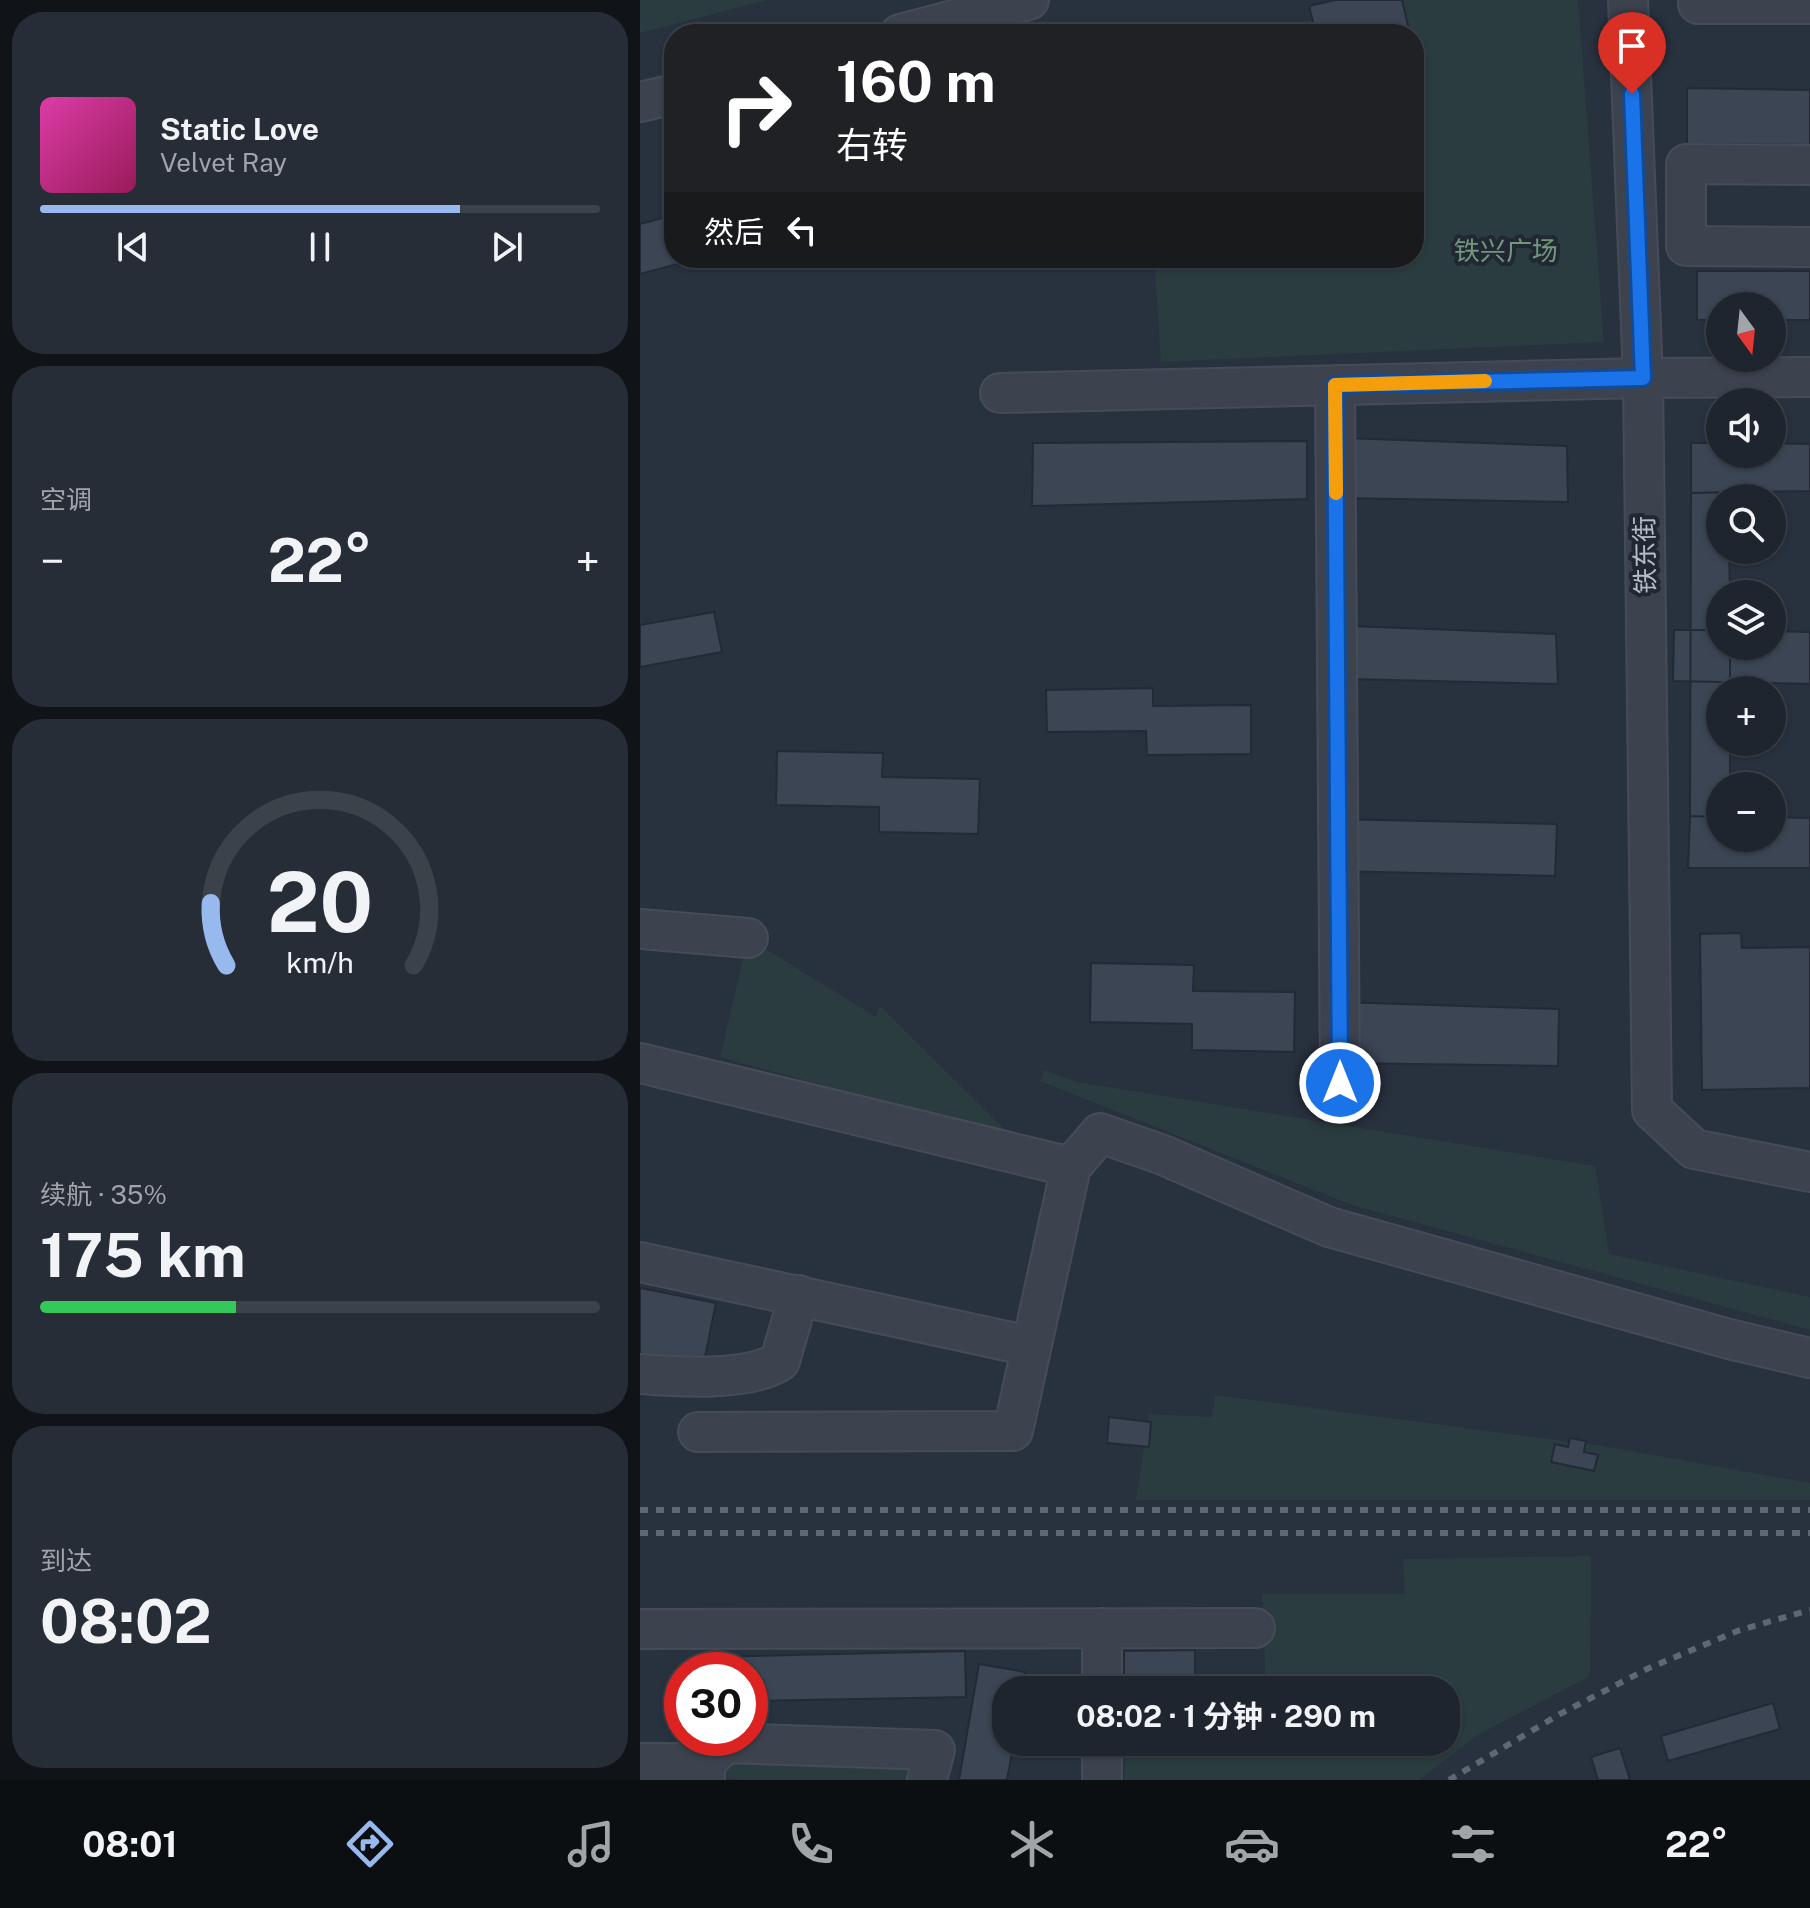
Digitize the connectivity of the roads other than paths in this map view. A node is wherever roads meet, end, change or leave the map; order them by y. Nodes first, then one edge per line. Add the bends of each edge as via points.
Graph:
1 (1029, 0) edge
2 (1628, 0) edge
3 (1698, 4) dead end
4 (1810, 4) edge
5 (938, 24) edge
6 (664, 96) edge
7 (640, 102) edge
8 (1810, 165) edge
9 (1810, 247) edge
10 (1810, 377) edge
11 (1643, 378) junction
12 (1335, 385) junction
13 (1000, 393) dead end
14 (640, 929) edge
15 (748, 938) dead end
16 (640, 1063) edge
17 (1340, 1083) dead end
18 (1071, 1167) junction
19 (1810, 1172) edge
20 (640, 1262) edge
21 (799, 1295) junction
22 (1030, 1346) junction
23 (1810, 1358) edge
24 (640, 1374) edge
25 (698, 1432) dead end
26 (1102, 1628) junction
27 (1255, 1628) dead end
28 (640, 1629) edge
29 (1102, 1676) edge
30 (1102, 1756) edge
31 (640, 1763) edge
32 (931, 1765) edge
33 (705, 1772) edge
34 (1102, 1780) edge

1 - 5 street
2 - 11 street, 铁东街
3 - 4 street
6 - 7 street
8 - 9 street via 1686,164 1686,246
10 - 11 street
11 - 12 street
11 - 19 street, 铁东街 via 1652,1110 1694,1149
12 - 13 street
12 - 17 street
14 - 15 street
16 - 18 street
18 - 22 street
18 - 23 street via 1100,1133 1329,1227
20 - 21 street
21 - 22 street
21 - 24 street via 780,1361 769,1368 693,1378
22 - 25 street via 1013,1431
26 - 27 street
26 - 28 street
26 - 29 street
30 - 34 street
31 - 33 street
32 - 33 street via 725,1743

